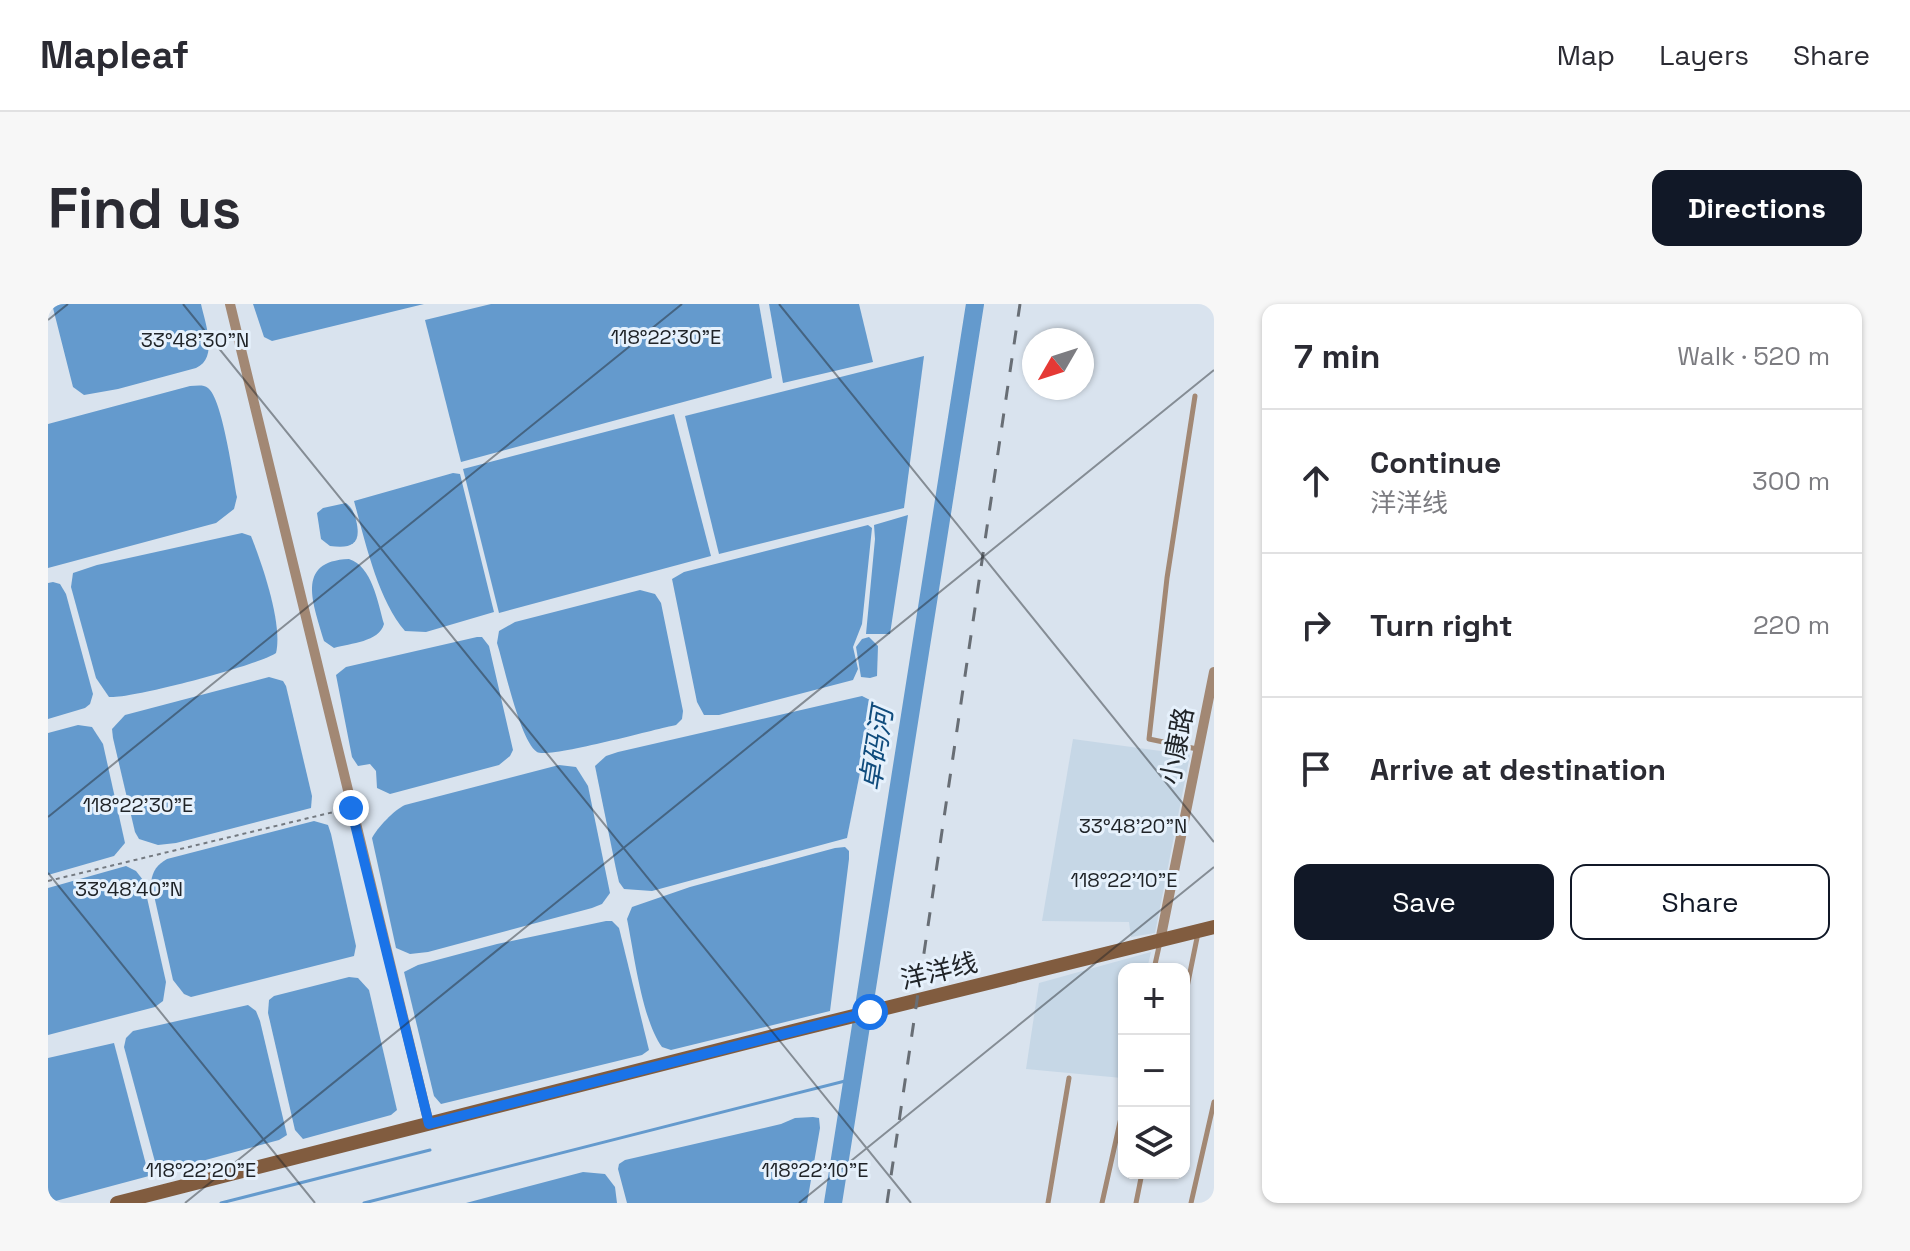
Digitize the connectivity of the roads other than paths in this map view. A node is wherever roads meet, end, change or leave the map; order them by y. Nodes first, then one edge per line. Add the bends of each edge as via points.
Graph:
1 (230, 304) edge
2 (1195, 396) dead end
3 (1214, 672) edge
4 (1198, 750) junction
5 (1214, 927) edge
6 (1199, 931) junction
7 (1160, 941) junction
8 (1155, 963) edge
9 (1190, 974) edge
10 (1069, 1078) dead end
11 (1214, 1102) edge
12 (1123, 1107) edge
13 (429, 1124) junction
14 (1141, 1179) edge
15 (117, 1203) edge
16 (1048, 1203) edge
17 (1102, 1203) edge
18 (1136, 1203) edge
19 (1191, 1203) edge

1 - 13 street
2 - 4 lane via 1149,739
3 - 4 street, 小康路
4 - 7 street, 小康路
5 - 6 main road, 洋洋线
6 - 7 main road, 洋洋线
6 - 9 lane
7 - 8 lane, 小康路
7 - 13 main road, 洋洋线
10 - 16 lane
11 - 19 lane
12 - 17 lane
13 - 15 main road, 洋洋线
14 - 18 lane

